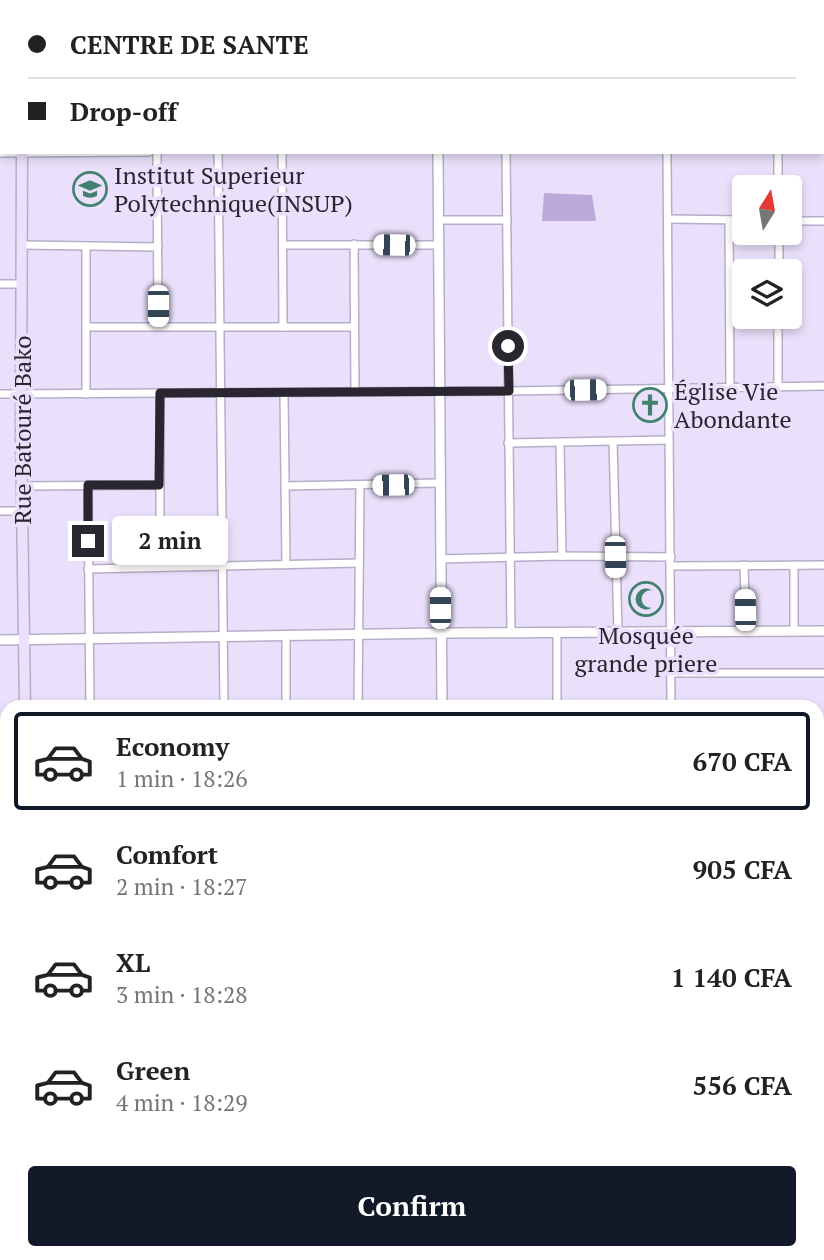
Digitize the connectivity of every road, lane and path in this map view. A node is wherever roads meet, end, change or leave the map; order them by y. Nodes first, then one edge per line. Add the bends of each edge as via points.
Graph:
1 (22, 154) edge
2 (157, 154) edge
3 (218, 154) edge
4 (282, 154) edge
5 (439, 154) edge
6 (506, 154) edge
7 (667, 154) edge
8 (778, 154) edge
9 (778, 175) edge
10 (668, 219) junction
11 (439, 220) junction
12 (507, 220) junction
13 (729, 220) joint
14 (802, 221) edge
15 (824, 221) edge
16 (354, 244) junction
17 (23, 245) junction
18 (283, 245) junction
19 (438, 245) junction
20 (86, 246) junction
21 (159, 247) junction
22 (0, 284) edge
23 (23, 284) junction
24 (158, 326) junction
25 (220, 326) junction
26 (86, 327) junction
27 (283, 327) junction
28 (353, 327) junction
29 (778, 329) edge
30 (824, 386) edge
31 (730, 387) junction
32 (778, 387) junction
33 (668, 388) junction
34 (509, 391) junction
35 (355, 392) junction
36 (440, 392) junction
37 (160, 393) junction
38 (221, 393) junction
39 (284, 393) junction
40 (0, 394) edge
41 (21, 394) junction
42 (86, 394) junction
43 (669, 440) junction
44 (613, 441) junction
45 (560, 442) junction
46 (508, 443) junction
47 (439, 483) junction
48 (88, 485) junction
49 (159, 485) junction
50 (360, 485) junction
51 (22, 486) junction
52 (285, 486) junction
53 (0, 511) edge
54 (22, 511) junction
55 (562, 556) junction
56 (510, 557) junction
57 (615, 557) junction
58 (671, 557) junction
59 (440, 559) junction
60 (359, 563) junction
61 (286, 565) junction
62 (744, 565) junction
63 (794, 565) junction
64 (824, 565) edge
65 (223, 566) junction
66 (671, 566) junction
67 (160, 567) junction
68 (88, 569) junction
69 (794, 631) junction
70 (824, 631) edge
71 (557, 632) junction
72 (618, 632) junction
73 (671, 632) junction
74 (746, 632) junction
75 (440, 633) junction
76 (511, 633) junction
77 (358, 634) junction
78 (286, 635) junction
79 (223, 636) junction
80 (90, 638) junction
81 (24, 639) junction
82 (0, 640) edge
83 (671, 673) junction
84 (824, 673) edge
85 (25, 700) edge
86 (90, 700) edge
87 (224, 700) edge
88 (286, 700) edge
89 (358, 700) edge
90 (442, 700) edge
91 (557, 700) edge
92 (671, 700) edge

1 - 17 main road, Rue Batouré Bako
2 - 21 street
3 - 25 street
4 - 18 street
5 - 11 street
6 - 12 street
7 - 10 street
8 - 9 street
10 - 13 street
10 - 33 street
11 - 12 street
11 - 19 street
12 - 34 street
13 - 31 street
14 - 15 street
16 - 18 street
16 - 19 street
16 - 28 street
17 - 20 street
17 - 23 main road, Rue Batouré Bako
18 - 27 street
19 - 36 street
20 - 21 street
20 - 26 street
21 - 24 street
22 - 23 street
23 - 41 main road, Rue Batouré Bako
24 - 25 street
24 - 26 street
25 - 27 street
25 - 38 street
26 - 42 street
27 - 28 street
28 - 35 street
29 - 32 street
30 - 32 street
31 - 32 street
31 - 33 street
33 - 34 street
33 - 43 street
34 - 36 street
34 - 46 street
35 - 36 street
35 - 39 street
36 - 47 street
37 - 38 street
37 - 42 street
37 - 49 street
38 - 39 street
38 - 65 street
39 - 52 street
40 - 41 street
41 - 42 street
41 - 51 main road, Rue Batouré Bako
43 - 44 street
43 - 58 street
44 - 45 street
44 - 57 street
45 - 46 street
45 - 55 street
46 - 56 street
47 - 50 street
47 - 59 street
48 - 49 street
48 - 51 street
48 - 68 street
49 - 67 street
50 - 52 street
50 - 60 street
51 - 54 main road, Rue Batouré Bako
52 - 61 street
53 - 54 street
54 - 81 main road, Rue Batouré Bako
55 - 56 street
55 - 57 street
56 - 59 street
56 - 76 street
57 - 58 street
57 - 72 street
58 - 66 street
59 - 75 street
60 - 61 street
60 - 77 street
61 - 65 street
62 - 63 street
62 - 66 street
62 - 74 street
63 - 64 street
63 - 69 street
65 - 67 street
65 - 79 street
66 - 73 street
67 - 68 street
68 - 80 street
69 - 70 street
69 - 74 street
71 - 72 street
71 - 76 street
71 - 91 street
72 - 73 street
73 - 74 street
73 - 83 street
75 - 76 street
75 - 77 street
75 - 90 street
77 - 78 street
77 - 89 street
78 - 79 street
78 - 88 street
79 - 80 street
79 - 87 street
80 - 81 street
80 - 86 street
81 - 82 street
81 - 85 main road, Rue Batouré Bako
83 - 84 street
83 - 92 street

